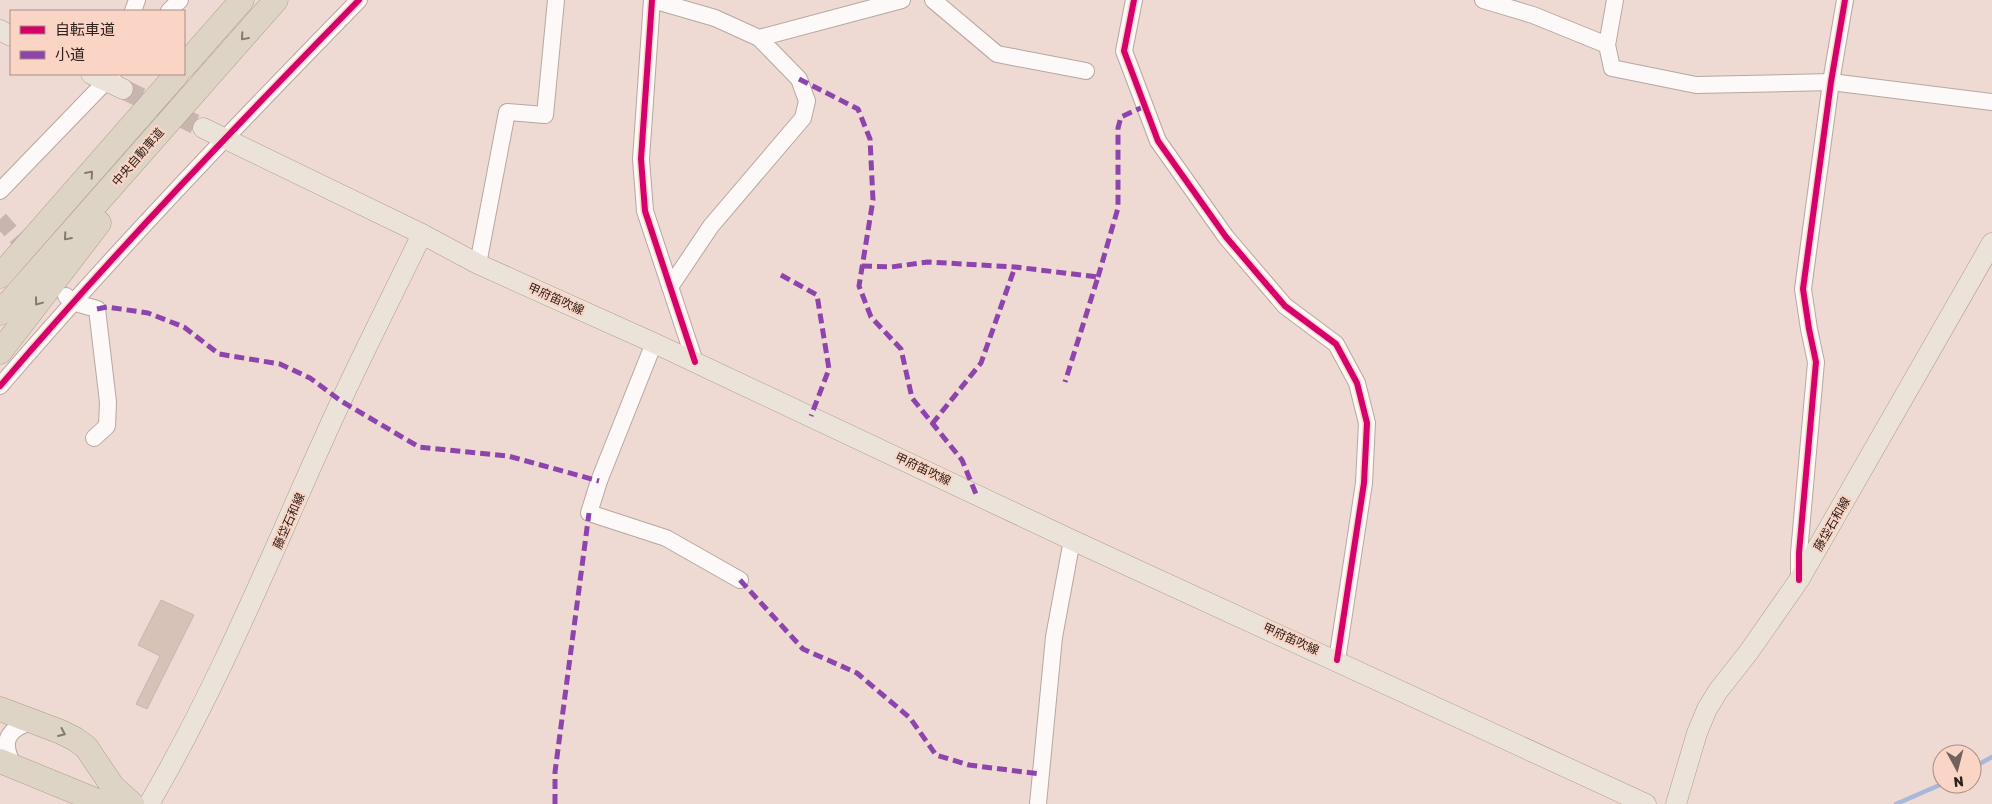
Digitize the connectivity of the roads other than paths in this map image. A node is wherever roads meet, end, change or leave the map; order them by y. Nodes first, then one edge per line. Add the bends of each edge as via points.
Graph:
1 (180, 0) edge
2 (242, 0) edge
3 (276, 0) edge
4 (359, 0) edge
5 (556, 0) edge
6 (652, 0) edge
7 (902, 0) edge
8 (933, 0) edge
9 (1134, 0) edge
10 (1483, 0) edge
11 (1615, 0) edge
12 (1845, 0) edge
13 (171, 10) edge
14 (759, 38) junction
15 (1608, 45) junction
16 (185, 65) edge
17 (216, 68) junction
18 (1086, 71) dead end
19 (176, 75) edge
20 (108, 79) edge
21 (1831, 82) junction
22 (1992, 102) edge
23 (203, 128) tunnel mouth
24 (225, 138) junction
25 (0, 191) edge
26 (422, 234) junction
27 (1992, 243) edge
28 (478, 264) junction
29 (0, 275) edge
30 (670, 287) junction
31 (69, 299) junction
32 (0, 313) edge
33 (654, 342) junction
34 (0, 352) edge
35 (695, 362) junction
36 (0, 386) edge
37 (94, 438) dead end
38 (1072, 540) junction
39 (740, 580) dead end
40 (1799, 580) junction
41 (1337, 660) junction
42 (0, 709) edge
43 (33, 722) junction
44 (7, 764) edge
45 (105, 804) edge
46 (132, 804) edge
47 (149, 804) edge
48 (1038, 804) edge
49 (1646, 804) edge
50 (1676, 804) edge

1 - 13 street
2 - 16 highway
3 -> 17 highway, 中央自動車道
4 - 24 street
5 - 28 street via 545,115 507,112
6 - 14 street via 716,18
6 - 30 street via 641,159 645,211
7 - 14 street
8 - 18 street via 997,54
9 - 41 street via 1124,51 1158,141 1226,237 1285,306 1336,344 1357,382 1367,422 1364,483
10 - 15 street via 1533,15
11 - 15 street
12 - 21 street
14 - 30 street via 799,79 807,101 803,118 711,226
15 - 21 street via 1612,68 1696,86
17 -> 32 highway, 中央自動車道
17 -> 34 highway
29 -> 19 highway, 中央自動車道
20 - 25 street
21 - 22 street
21 - 40 street via 1803,289 1816,362
23 - 24 main road, 甲府笛吹線
24 - 26 main road, 甲府笛吹線
24 - 31 street
26 - 28 main road, 甲府笛吹線
26 - 47 main road, 藤垈石和線 via 341,401 242,625 182,748
27 - 40 main road, 藤垈石和線
28 - 33 main road, 甲府笛吹線
30 - 35 street
31 - 36 street
31 - 37 street via 97,309 108,402 107,426
33 - 35 main road, 甲府笛吹線
33 - 39 street via 589,513 666,538
35 - 38 main road, 甲府笛吹線
38 - 41 main road, 甲府笛吹線
38 - 48 street via 1054,637
40 - 50 main road, 藤垈石和線 via 1707,709
41 - 49 main road, 甲府笛吹線
42 - 43 highway
43 - 44 street via 13,728 5,742
43 -> 46 highway via 61,732 86,747 113,787
44 - 45 highway

